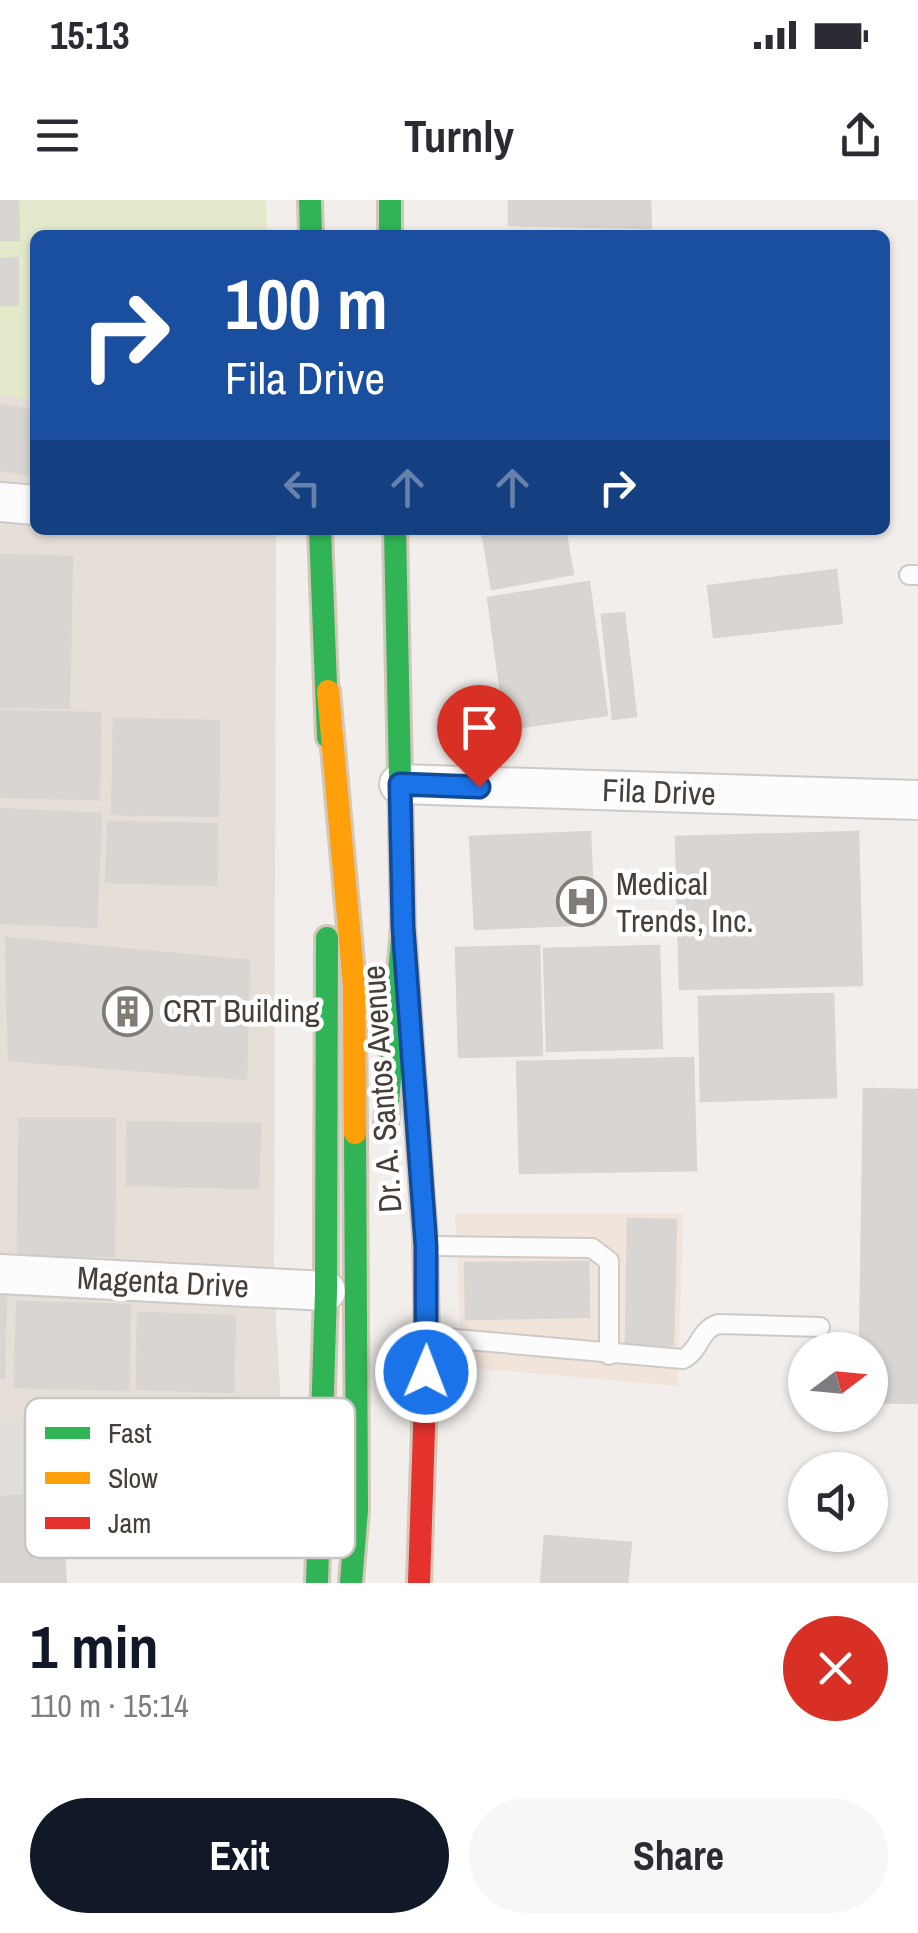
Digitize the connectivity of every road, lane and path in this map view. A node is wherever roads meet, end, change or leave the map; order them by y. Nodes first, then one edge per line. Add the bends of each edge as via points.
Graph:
1 (310, 200) edge
2 (390, 200) edge
3 (311, 230) edge
4 (390, 230) edge
5 (0, 502) edge
6 (30, 505) edge
7 (313, 535) edge
8 (395, 535) edge
9 (328, 691) junction
10 (400, 784) junction
11 (918, 800) edge
12 (403, 927) junction
13 (386, 1144) dead end
14 (426, 1246) junction
15 (0, 1274) edge
16 (326, 1291) junction
17 (820, 1327) dead end
18 (427, 1337) junction
19 (608, 1355) junction
20 (322, 1398) edge
21 (380, 1433) dead end
22 (355, 1539) edge
23 (317, 1558) edge
24 (354, 1558) edge
25 (316, 1583) edge
26 (352, 1583) edge
27 (374, 1583) edge
28 (419, 1583) edge

1 - 3 main road
2 - 4 main road
5 - 6 street
7 - 9 main road, Dr. A. Santos Avenue
8 - 10 main road, Dr. A. Santos Avenue
9 - 16 main road, Dr. A. Santos Avenue
9 - 22 main road via 354,985
10 - 11 street, Fila Drive
10 - 12 main road, Dr. A. Santos Avenue
12 - 13 main road
12 - 14 main road, Dr. A. Santos Avenue
14 - 18 main road, Dr. A. Santos Avenue
14 - 19 lane via 592,1248 609,1260
15 - 16 street, Magenta Drive
16 - 20 main road, Dr. A. Santos Avenue
17 - 19 lane via 718,1324 682,1359
18 - 19 lane
18 - 28 main road, Dr. A. Santos Avenue
21 - 27 main road
23 - 25 main road, Dr. A. Santos Avenue
24 - 26 main road

